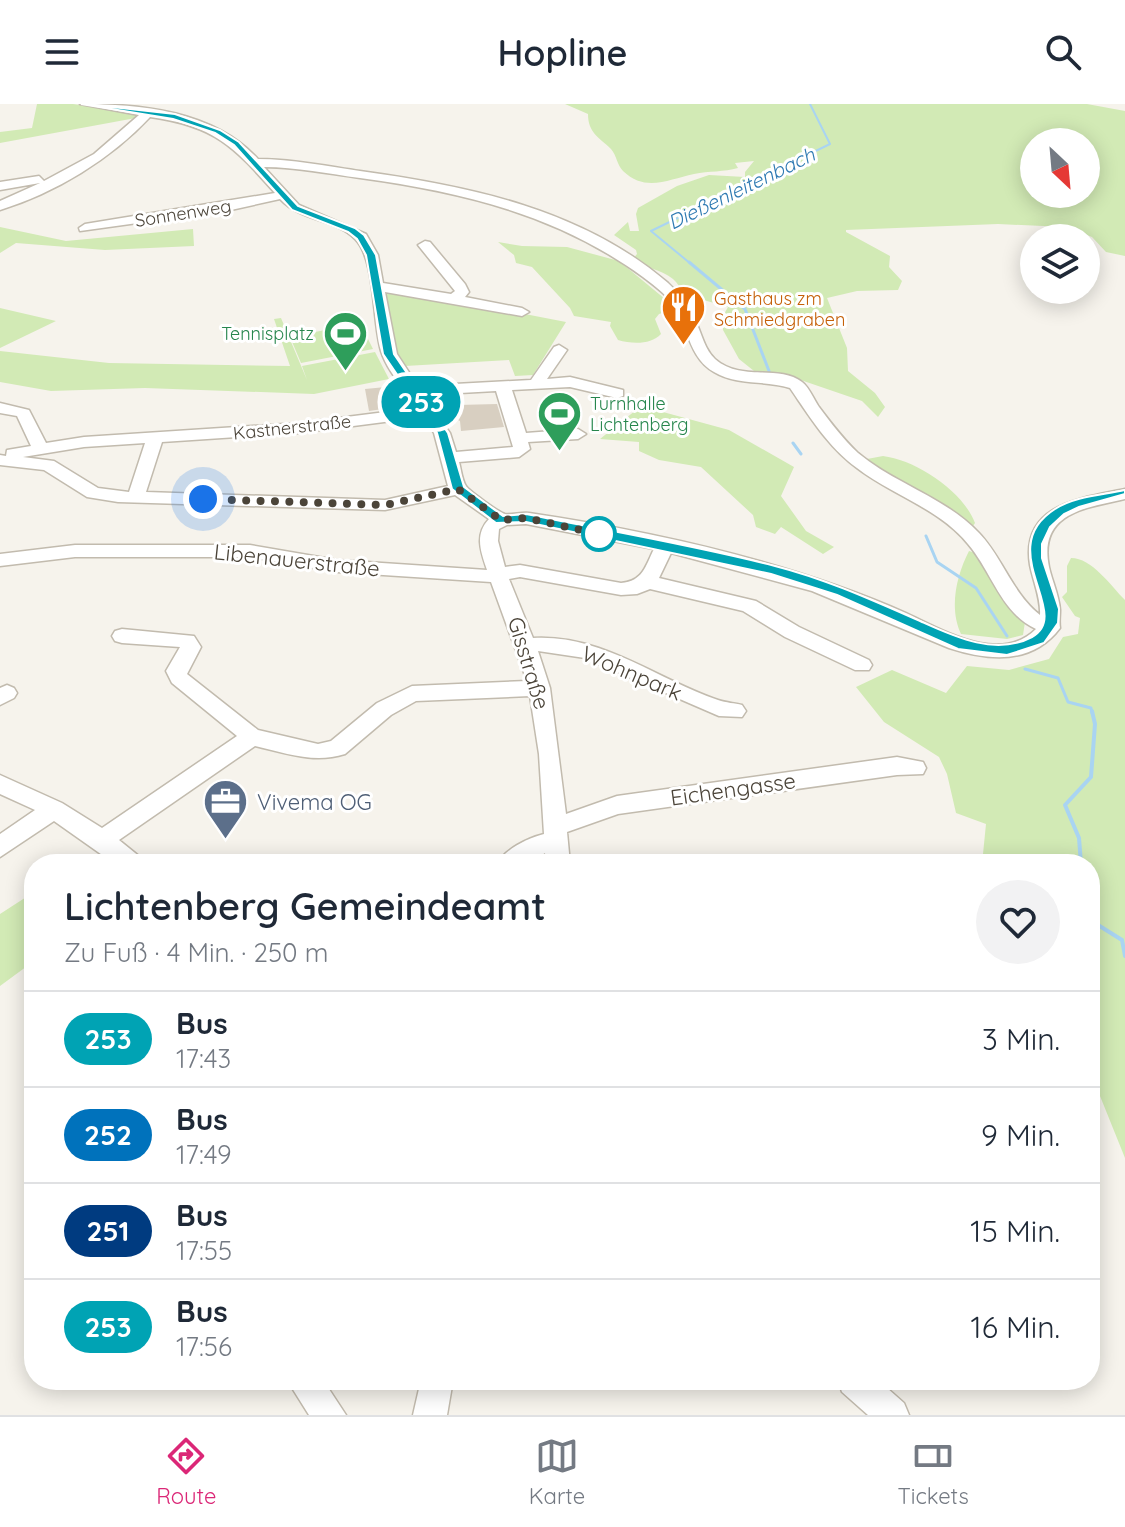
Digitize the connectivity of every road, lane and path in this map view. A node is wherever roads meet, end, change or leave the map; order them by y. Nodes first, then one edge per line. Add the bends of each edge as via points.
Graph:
1 (85, 104) edge
2 (140, 109) edge
3 (255, 163) junction
4 (67, 176) junction
5 (0, 186) edge
6 (281, 195) junction
7 (0, 206) edge
8 (85, 228) dead end
9 (425, 245) dead end
10 (376, 287) junction
11 (454, 298) junction
12 (522, 312) dead end
13 (559, 350) dead end
14 (537, 382) junction
15 (502, 384) junction
16 (413, 391) junction
17 (617, 393) dead end
18 (0, 408) edge
19 (428, 411) junction
20 (578, 434) dead end
21 (155, 438) junction
22 (519, 438) junction
23 (40, 448) junction
24 (0, 458) edge
25 (449, 458) junction
26 (458, 489) junction
27 (1125, 494) edge
28 (136, 497) junction
29 (501, 520) junction
30 (664, 547) junction
31 (0, 560) edge
32 (498, 574) junction
33 (648, 582) junction
34 (1050, 628) junction
35 (122, 636) dead end
36 (527, 645) junction
37 (862, 665) dead end
38 (540, 688) junction
39 (735, 711) dead end
40 (252, 737) junction
41 (915, 768) dead end
42 (0, 784) edge
43 (54, 809) junction
44 (102, 840) junction
45 (557, 844) edge
46 (0, 847) edge
47 (120, 854) edge
48 (524, 854) edge
49 (310, 1390) edge
50 (435, 1390) edge
51 (865, 1390) edge
52 (329, 1415) edge
53 (430, 1415) edge
54 (892, 1415) edge

1 - 2 street
2 - 3 street via 217,131
2 - 4 street via 113,148
3 - 6 street
3 - 34 street via 452,190 538,214 593,240 674,297 687,314 698,348 717,368 738,377 796,385 842,448 965,530 985,552 1021,612
4 - 5 street
4 - 7 street
6 - 8 street, Sonnenweg
6 - 10 street via 299,211 361,237 370,251
9 - 11 street via 460,287 462,292
10 - 11 street
10 - 16 street via 387,349
11 - 12 street
13 - 14 street
14 - 15 street
14 - 17 street via 570,382
15 - 16 street
15 - 22 street
16 - 19 street
18 - 23 street via 23,413
19 - 21 street, Kastnerstraße via 299,428
19 - 25 street
20 - 22 street
21 - 23 street, Kastnerstraße
21 - 28 street
22 - 25 street via 519,452
23 - 24 street, Kastnerstraße
24 - 28 street via 48,465 101,495
25 - 26 street
26 - 28 street via 385,505
26 - 29 street
27 - 34 street via 1067,508 1040,531 1035,558 1052,609
29 - 30 street via 526,518
29 - 32 street, Gisstraße via 488,535
30 - 33 street
30 - 34 street via 813,582 974,649 1025,647
31 - 32 street, Libenauerstraße via 75,551 250,551 337,566
32 - 33 street, Libenauerstraße via 520,571 627,590
32 - 36 street, Gisstraße
33 - 37 street via 749,606
35 - 40 street via 190,643 176,674
36 - 38 street, Gisstraße
36 - 39 street, Wohnpark via 586,650 692,698
38 - 40 street via 412,694 324,752
38 - 45 street, Gisstraße
40 - 44 street
41 - 45 street, Eichengasse via 897,766 617,805
42 - 43 street
43 - 44 street
43 - 46 street
44 - 47 street
45 - 48 street via 538,845
49 - 52 street
50 - 53 street
51 - 54 street

